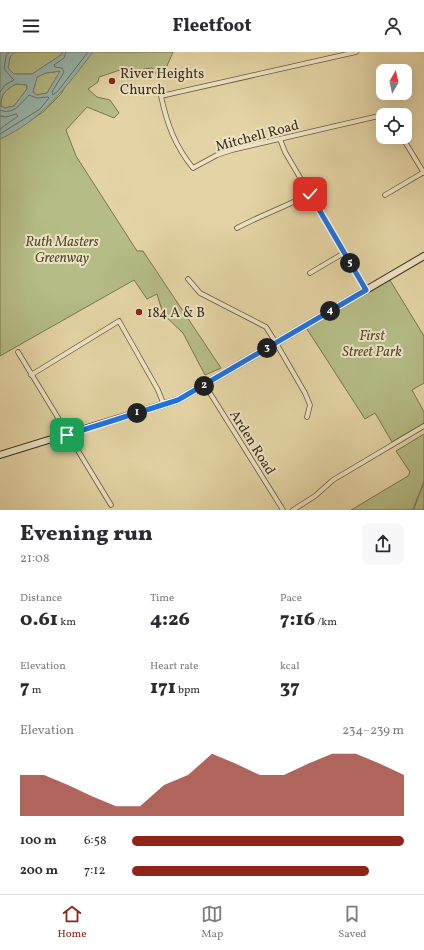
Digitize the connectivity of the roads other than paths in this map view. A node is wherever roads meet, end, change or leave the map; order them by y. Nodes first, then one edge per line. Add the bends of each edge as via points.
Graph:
1 (356, 52) edge
2 (376, 117) edge
3 (280, 139) junction
4 (406, 144) edge
5 (424, 173) edge
6 (310, 194) junction
7 (385, 195) dead end
8 (237, 228) dead end
9 (344, 253) junction
10 (424, 256) edge
11 (310, 273) dead end
12 (188, 279) dead end
13 (366, 290) junction
14 (276, 343) junction
15 (18, 352) dead end
16 (32, 375) junction
17 (205, 385) junction
18 (164, 405) junction
19 (307, 417) dead end
20 (424, 426) edge
21 (67, 435) junction
22 (0, 455) edge
23 (111, 505) dead end
24 (283, 510) edge
25 (293, 510) edge

1 - 3 street, Mitchell Road via 161,96 166,124 193,168 217,155
2 - 3 street, Mitchell Road
3 - 6 street
4 - 5 street
5 - 7 street
6 - 8 street
6 - 9 street
9 - 11 street
9 - 13 street
10 - 13 street
12 - 14 street via 200,293 266,326
13 - 14 street
14 - 17 street
14 - 19 street via 306,393 310,405
15 - 16 street
16 - 18 street via 120,321
16 - 21 street
17 - 18 street
17 - 24 street, Arden Road
18 - 21 street
20 - 25 street via 333,480
21 - 22 street
21 - 23 street

